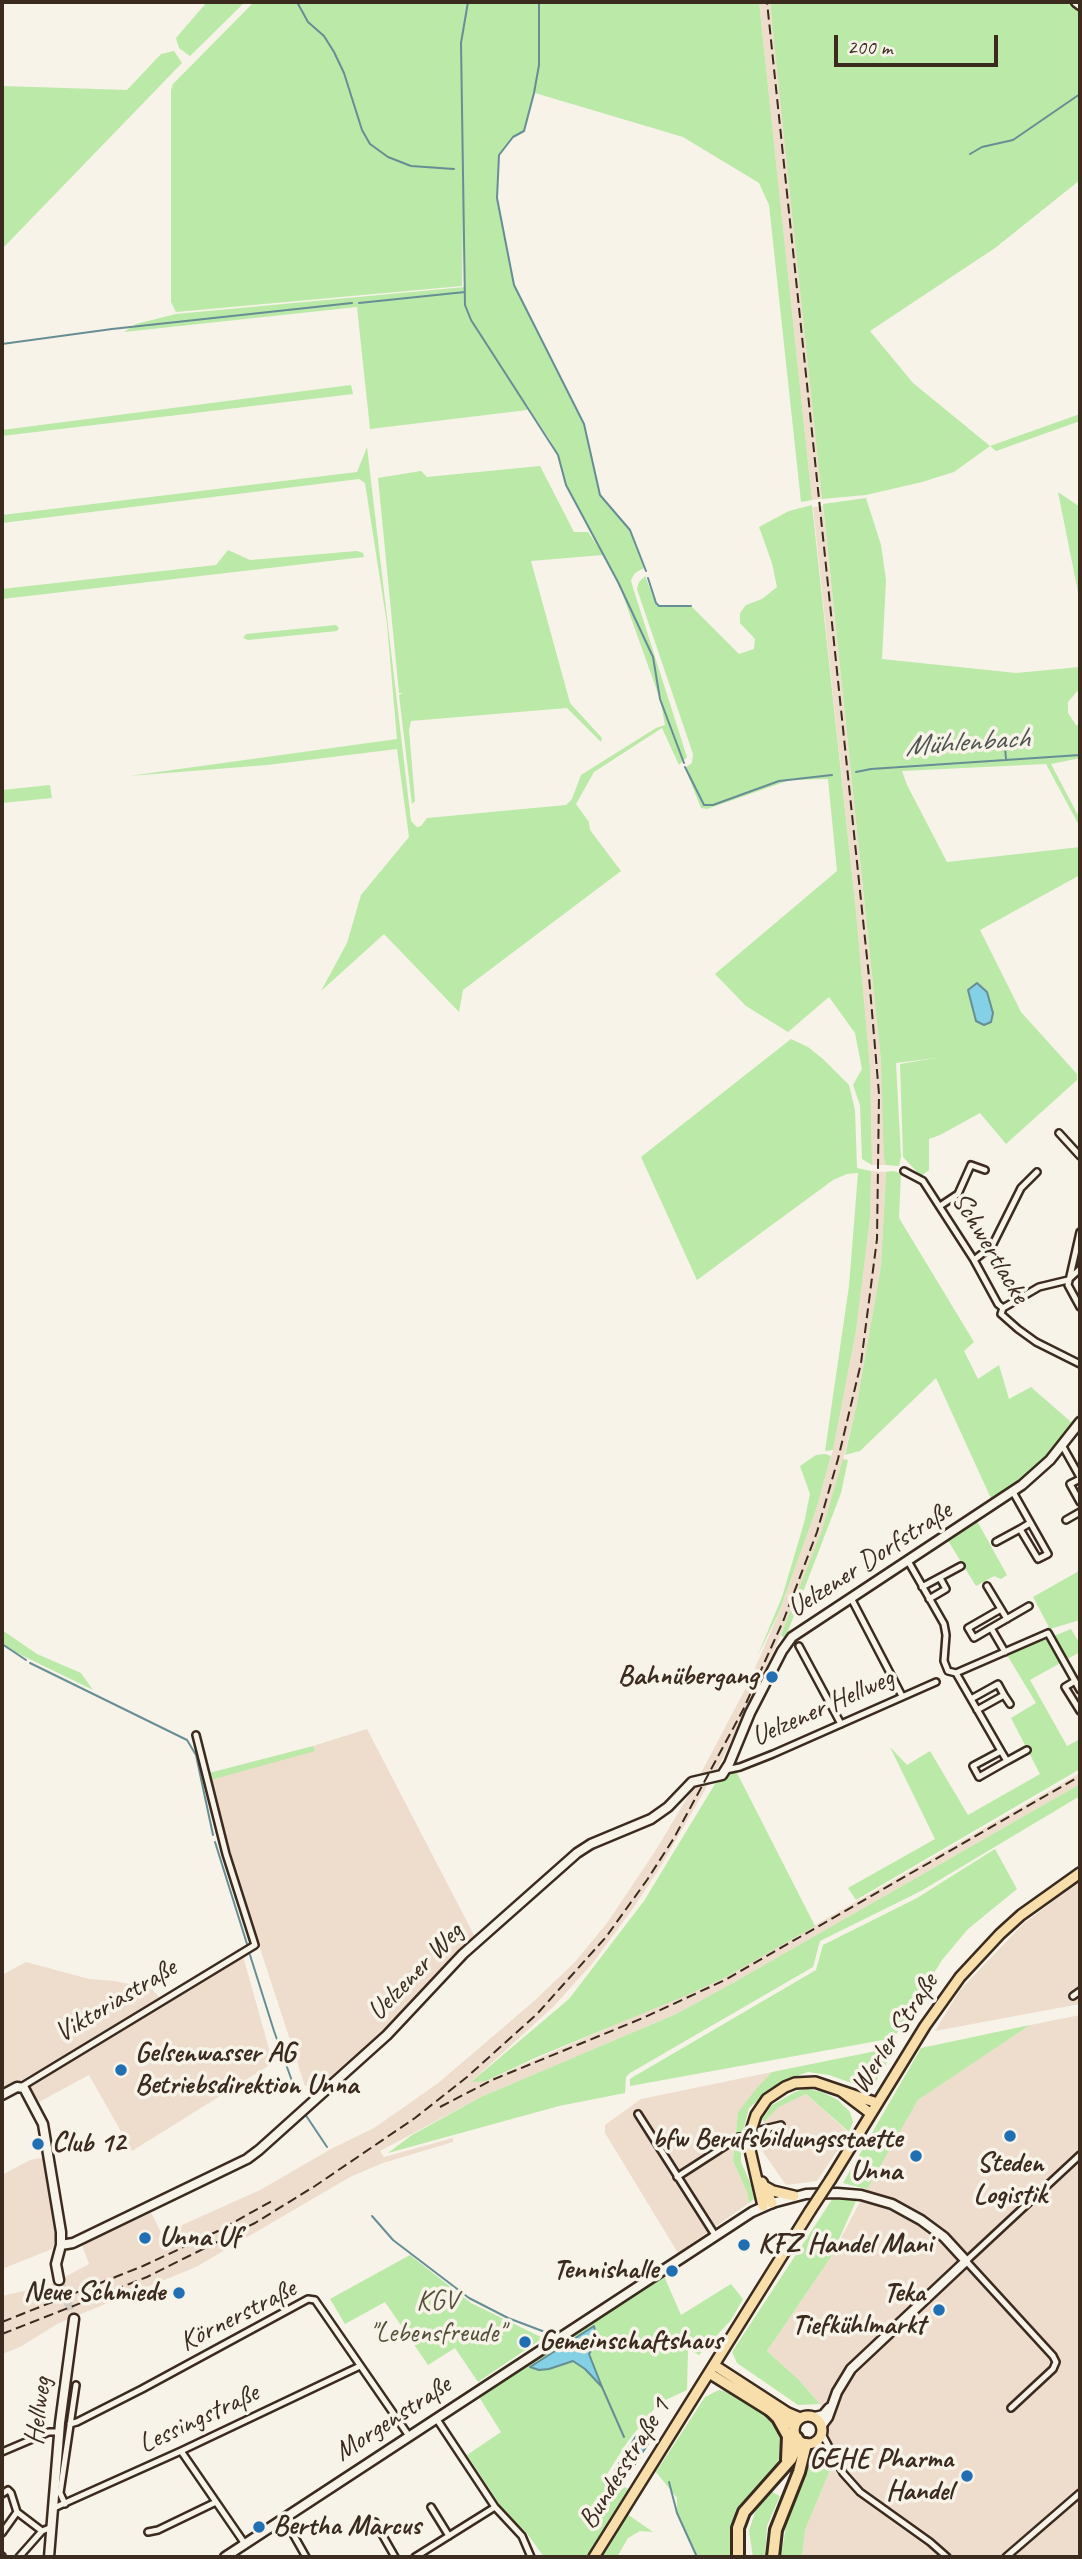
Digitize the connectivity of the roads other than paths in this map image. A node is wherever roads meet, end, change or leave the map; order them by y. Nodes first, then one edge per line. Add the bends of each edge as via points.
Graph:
1 (1076, 2) edge
2 (1080, 5) edge
3 (1059, 1133) dead end
4 (1080, 1156) edge
5 (985, 1170) dead end
6 (904, 1171) dead end
7 (1037, 1172) dead end
8 (940, 1206) junction
9 (1080, 1232) edge
10 (974, 1260) junction
11 (1080, 1269) edge
12 (1068, 1280) junction
13 (1080, 1307) edge
14 (1003, 1308) junction
15 (1080, 1364) edge
16 (1080, 1422) edge
17 (1062, 1445) junction
18 (1080, 1478) edge
19 (1013, 1492) junction
20 (1080, 1502) edge
21 (1080, 1512) edge
22 (1066, 1520) dead end
23 (1030, 1523) junction
24 (1020, 1529) junction
25 (996, 1542) dead end
26 (908, 1561) junction
27 (961, 1566) dead end
28 (940, 1578) junction
29 (987, 1586) dead end
30 (922, 1587) junction
31 (851, 1598) junction
32 (929, 1599) junction
33 (1029, 1606) dead end
34 (1001, 1609) junction
35 (1007, 1619) junction
36 (991, 1628) junction
37 (799, 1646) dead end
38 (1005, 1652) junction
39 (956, 1673) junction
40 (1075, 1681) junction
41 (936, 1682) dead end
42 (1065, 1687) junction
43 (1080, 1690) edge
44 (1056, 1692) dead end
45 (1004, 1695) junction
46 (902, 1696) junction
47 (971, 1699) junction
48 (1010, 1704) dead end
49 (977, 1710) junction
50 (1080, 1713) edge
51 (841, 1724) junction
52 (196, 1735) dead end
53 (1027, 1750) dead end
54 (1001, 1751) junction
55 (1007, 1761) junction
56 (726, 1770) junction
57 (1080, 1873) edge
58 (1080, 1991) edge
59 (1073, 1996) dead end
60 (22, 2087) junction
61 (837, 2088) junction
62 (2, 2095) edge
63 (877, 2103) junction
64 (870, 2113) junction
65 (638, 2114) dead end
66 (781, 2125) dead end
67 (760, 2130) dead end
68 (739, 2137) dead end
69 (1080, 2155) edge
70 (753, 2164) junction
71 (677, 2176) junction
72 (764, 2186) junction
73 (794, 2196) junction
74 (767, 2204) junction
75 (715, 2235) junction
76 (61, 2245) junction
77 (965, 2261) junction
78 (59, 2280) tunnel mouth
79 (74, 2319) tunnel mouth
80 (360, 2367) junction
81 (712, 2369) junction
82 (76, 2385) dead end
83 (732, 2386) junction
84 (696, 2395) junction
85 (831, 2406) junction
86 (1011, 2408) dead end
87 (770, 2410) junction
88 (815, 2417) junction
89 (436, 2418) junction
90 (797, 2422) junction
91 (70, 2424) junction
92 (59, 2431) junction
93 (409, 2436) junction
94 (812, 2437) junction
95 (181, 2451) junction
96 (2, 2452) edge
97 (835, 2459) junction
98 (785, 2466) junction
99 (1080, 2493) edge
100 (2, 2494) edge
101 (216, 2502) junction
102 (65, 2504) junction
103 (431, 2507) dead end
104 (495, 2507) junction
105 (54, 2508) junction
106 (17, 2512) junction
107 (284, 2518) junction
108 (375, 2522) dead end
109 (52, 2527) junction
110 (41, 2530) junction
111 (2, 2532) edge
112 (148, 2532) dead end
113 (449, 2536) junction
114 (245, 2544) junction
115 (19, 2557) edge
116 (49, 2557) edge
117 (225, 2557) edge
118 (306, 2557) edge
119 (396, 2557) edge
120 (417, 2557) edge
121 (531, 2557) edge
122 (593, 2557) edge
123 (738, 2557) edge
124 (773, 2557) edge
125 (947, 2557) edge
126 (1006, 2557) edge

1 - 2 street
3 - 4 street
5 - 8 street via 971,1166 958,1194
6 - 8 street, Schwertlacke via 923,1181
7 - 10 street via 1020,1188 992,1246
8 - 10 street, Schwertlacke
9 - 12 street
10 - 14 street, Schwertlacke
11 - 12 street
12 - 13 street
12 - 14 street via 1039,1287
14 - 15 street, Schwertlacke via 1001,1314 1018,1329
16 - 17 street, Uelzener Dorfstraße
17 - 18 street
17 - 19 street, Uelzener Dorfstraße via 1037,1474
18 - 20 street via 1070,1485
19 - 23 street
19 - 26 street, Uelzener Dorfstraße
21 - 22 street
23 - 24 street
23 - 24 street via 1048,1553 1038,1559
24 - 25 street
26 - 30 street
26 - 31 street, Uelzener Dorfstraße
27 - 28 street
28 - 30 street
28 - 32 street via 946,1589
29 - 34 street
30 - 32 street
31 - 46 street
31 - 56 street, Uelzener Dorfstraße via 785,1646
32 - 39 street via 944,1624 946,1668
33 - 35 street
34 - 35 street
34 - 36 street via 968,1628 974,1638
35 - 36 street
36 - 38 street
37 - 51 street
38 - 39 street
38 - 40 street via 1048,1633
39 - 47 street
40 - 42 street
40 - 43 street
41 - 46 street, Uelzener Hellweg
42 - 44 street
42 - 50 street
45 - 47 street via 998,1684
45 - 48 street
45 - 49 street
46 - 51 street, Uelzener Hellweg
47 - 49 street
49 - 54 street
51 - 56 street, Uelzener Hellweg
52 - 60 street, Viktoriastraße via 255,1945
53 - 55 street
54 - 55 street
54 - 55 street via 973,1766 979,1777
56 - 76 street, Uelzener Weg via 718,1777 690,1784 651,1819 591,1844 566,1862 463,1954 375,2047 253,2155
57 - 63 main road, Werler Straße via 1000,1934 960,1977
58 - 59 street
60 - 62 street, Viktoriastraße
60 - 76 street via 43,2124
61 - 63 main road
61 - 64 main road
61 - 70 main road via 815,2081 795,2083 767,2099 749,2137
63 - 64 main road, Werler Straße
64 - 81 main road, Werler Straße, bridge
65 - 71 street
66 - 67 street
68 - 71 street
69 - 77 street
70 - 72 main road
70 - 74 main road
71 - 75 street
72 - 73 main road
72 - 74 main road
73 - 74 street, Morgenstraße
73 - 77 street, Morgenstraße via 837,2193 892,2204 930,2225
74 - 75 street, Morgenstraße
75 - 89 street, Morgenstraße
76 - 78 street via 56,2264
77 - 85 street via 851,2369
77 - 86 street via 1056,2362
79 - 92 street, Hellweg
80 - 91 street, Körnerstraße via 315,2300 308,2299
80 - 93 street, Körnerstraße
80 - 95 street, Lessingstraße
81 - 83 main road
81 - 84 main road, Werler Straße
81 - 90 main road
82 - 91 street, Hellweg
83 - 84 main road via 716,2383
83 - 87 main road
84 - 122 main road, Bundesstraße 1
85 - 88 street
85 - 94 street
87 - 90 main road
87 - 98 highway via 788,2436
88 - 90 main road
88 - 94 main road
89 - 93 street, Morgenstraße
89 - 104 street
90 - 94 main road
91 - 102 street, Hellweg via 60,2493
92 - 96 street
92 - 105 street, Hellweg
93 - 107 street, Morgenstraße
94 - 97 street
94 - 97 street
94 - 98 highway
94 - 124 highway via 776,2530
95 - 101 street
95 - 102 street, Lessingstraße
97 - 125 street via 860,2492
98 - 123 highway via 744,2512 738,2528
99 - 126 street
100 - 106 street via 11,2493
101 - 112 street
101 - 114 street
102 - 105 street, Lessingstraße
103 - 113 street
104 - 113 street
104 - 121 street via 522,2536
105 - 109 street, Hellweg
106 - 110 street
106 - 111 street
107 - 114 street, Morgenstraße
107 - 118 street
108 - 119 street
109 - 110 street
109 - 116 street, Hellweg
110 - 115 street
113 - 120 street
114 - 117 street, Morgenstraße

